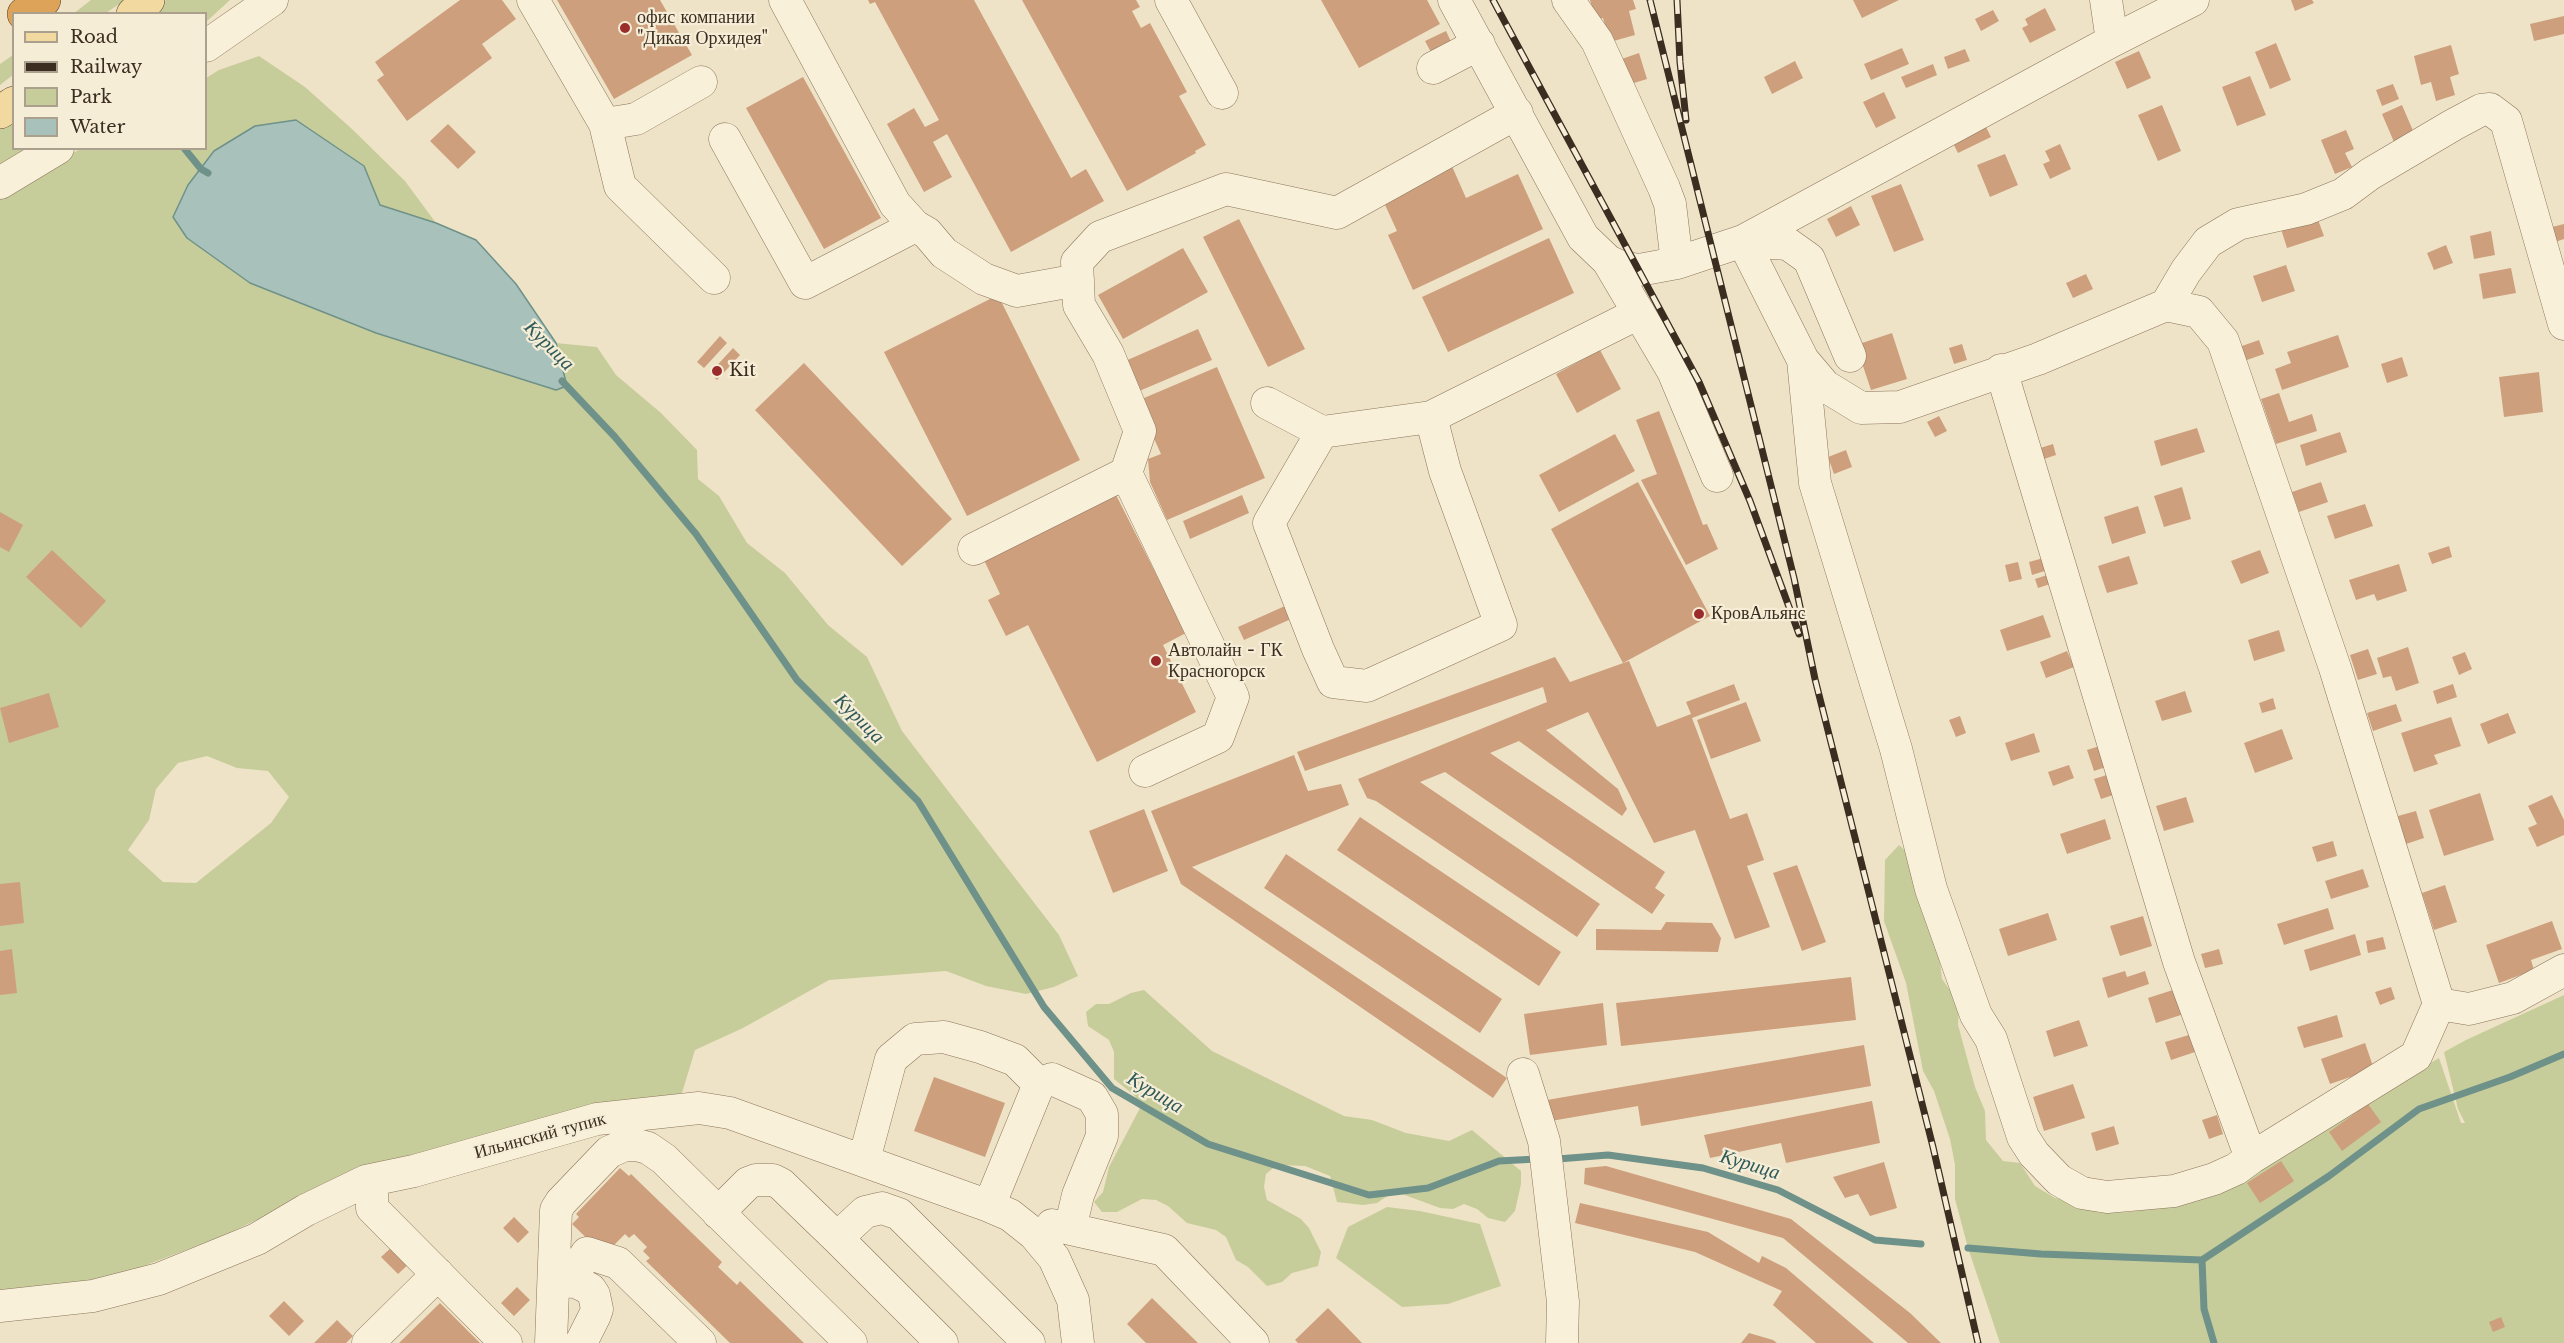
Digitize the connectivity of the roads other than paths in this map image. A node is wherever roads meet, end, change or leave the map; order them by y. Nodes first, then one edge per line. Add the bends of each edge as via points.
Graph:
1 (44, 0) edge
2 (148, 0) edge
3 (272, 0) edge
4 (533, 0) edge
5 (785, 0) edge
6 (1171, 0) edge
7 (1454, 0) edge
8 (1568, 0) edge
9 (2106, 0) edge
10 (2193, 0) edge
11 (27, 12) edge
12 (135, 12) edge
13 (2112, 41) junction
14 (1479, 44) junction
15 (207, 45) edge
16 (1433, 68) dead end
17 (701, 82) dead end
18 (1222, 93) dead end
19 (1517, 112) junction
20 (605, 124) junction
21 (725, 139) dead end
22 (55, 150) edge
23 (0, 183) edge
24 (915, 226) junction
25 (1743, 242) junction
26 (1608, 261) junction
27 (1677, 263) junction
28 (714, 278) dead end
29 (1078, 280) junction
30 (2166, 305) junction
31 (1639, 313) junction
32 (2564, 324) edge
33 (1850, 356) dead end
34 (1803, 360) junction
35 (2001, 370) junction
36 (1267, 403) dead end
37 (1431, 417) junction
38 (1322, 432) junction
39 (1126, 473) junction
40 (1717, 476) dead end
41 (974, 549) dead end
42 (1145, 771) dead end
43 (2564, 970) edge
44 (2439, 1004) junction
45 (1523, 1074) dead end
46 (1039, 1084) junction
47 (2251, 1158) junction
48 (864, 1160) junction
49 (372, 1180) junction
50 (1000, 1210) junction
51 (718, 1213) junction
52 (1070, 1229) junction
53 (837, 1238) junction
54 (438, 1274) junction
55 (561, 1281) junction
56 (0, 1306) edge
57 (368, 1343) edge
58 (506, 1343) edge
59 (551, 1343) edge
60 (581, 1343) edge
61 (700, 1343) edge
62 (851, 1343) edge
63 (942, 1343) edge
64 (1029, 1343) edge
65 (1078, 1343) edge
66 (1253, 1343) edge
67 (1563, 1343) edge

1 - 11 highway
2 - 12 main road
3 - 15 street
4 - 20 street
5 - 24 street via 895,204
6 - 18 street
7 - 14 street
8 - 27 street via 1597,41 1664,188 1670,204
9 - 13 street
10 - 13 street
13 - 25 street
14 - 16 street
14 - 19 street
17 - 20 street via 636,119
19 - 26 street via 1583,237
19 - 29 street via 1337,213 1226,189 1100,237 1077,262
20 - 28 street via 620,186
21 - 24 street via 805,283
22 - 23 street
24 - 29 street via 954,260 984,279 1017,291
25 - 27 street
25 - 33 street via 1788,244 1809,260
25 - 34 street
26 - 27 street via 1639,270
26 - 31 street
29 - 39 street via 1079,305 1108,354 1140,431
30 - 32 street via 2208,242 2238,224 2306,209 2343,194 2453,125 2490,109 2506,121
30 - 35 street via 2075,345
30 - 44 street via 2199,312 2223,341 2336,668
31 - 37 street
31 - 40 street via 1673,371
34 - 35 street via 1825,386 1861,408 1900,406
34 - 47 street via 1815,483 1896,749 1931,889 1976,1015 1991,1039 2024,1137 2058,1180 2082,1193 2107,1197 2174,1191 2214,1179
35 - 47 street via 2179,962
36 - 38 street
37 - 38 street
37 - 38 street via 1445,471 1501,625 1367,686 1333,682 1269,523
39 - 41 street
39 - 42 street via 1233,697 1218,737
43 - 44 street via 2512,998 2469,1009
44 - 47 street via 2416,1056
45 - 67 street via 1544,1141 1563,1302
46 - 48 street via 1015,1060 980,1047 944,1037 915,1039 891,1059
46 - 50 street
46 - 52 street via 1052,1079 1092,1097 1102,1114 1102,1136 1078,1195
48 - 49 street, Ильинский тупик via 730,1113 699,1108 597,1119
48 - 50 street, Ильинский тупик
49 - 54 street via 372,1208
49 - 56 street, Ильинский тупик via 306,1210 257,1239 159,1279 93,1296
50 - 52 street
50 - 65 street, Ильинский тупик via 1034,1234 1054,1258 1073,1300
51 - 53 street via 748,1183 773,1180 782,1184
51 - 55 street via 657,1153 637,1145 617,1148 556,1210
51 - 62 street
52 - 66 street via 1164,1250
53 - 63 street
53 - 64 street via 865,1212 882,1208 899,1214
54 - 57 street
54 - 58 street
55 - 59 street
55 - 60 street via 583,1284 596,1302 595,1315
55 - 61 street via 587,1253 618,1263

